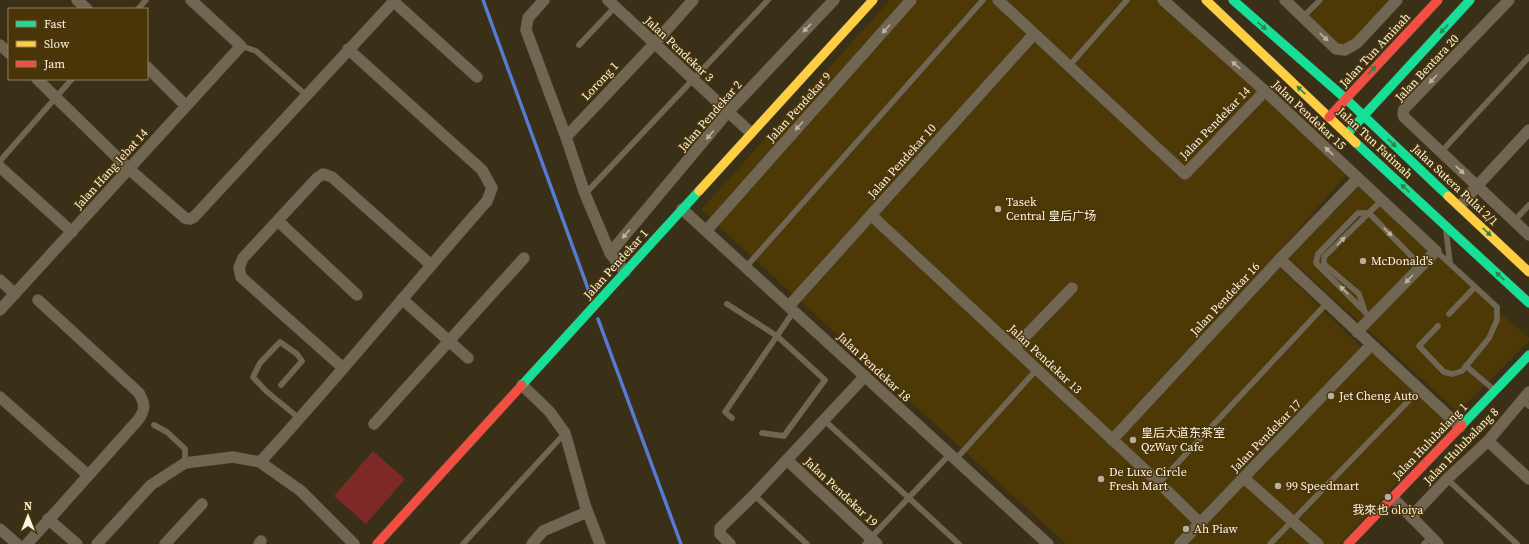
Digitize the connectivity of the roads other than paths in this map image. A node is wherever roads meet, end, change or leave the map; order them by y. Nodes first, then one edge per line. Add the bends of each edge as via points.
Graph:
1 (77, 0) edge
2 (146, 0) edge
3 (191, 0) edge
4 (394, 0) edge
5 (544, 0) edge
6 (768, 0) edge
7 (834, 0) edge
8 (872, 0) edge
9 (911, 0) edge
10 (983, 0) edge
11 (998, 0) edge
12 (1127, 0) edge
13 (1163, 0) edge
14 (1206, 0) edge
15 (1233, 0) edge
16 (1251, 0) edge
17 (1286, 0) edge
18 (1320, 0) edge
19 (1397, 0) edge
20 (1438, 0) edge
21 (1470, 0) edge
22 (1509, 0) edge
23 (689, 2) edge
24 (611, 3) edge
25 (86, 8) edge
26 (139, 8) edge
27 (1242, 8) junction
28 (1303, 17) junction
29 (1034, 34) junction
30 (654, 44) junction
31 (0, 45) edge
32 (579, 45) dead end
33 (242, 46) junction
34 (348, 49) junction
35 (8, 52) edge
36 (1529, 57) edge
37 (1069, 66) junction
38 (148, 68) edge
39 (477, 77) dead end
40 (38, 80) edge
41 (71, 80) edge
42 (694, 80) junction
43 (1265, 91) junction
44 (306, 95) junction
45 (56, 97) junction
46 (1346, 99) junction
47 (186, 106) junction
48 (728, 112) junction
49 (1364, 116) junction
50 (1329, 117) junction
51 (1529, 130) edge
52 (751, 133) junction
53 (1347, 134) junction
54 (566, 137) junction
55 (1441, 152) junction
56 (0, 161) edge
57 (0, 167) edge
58 (129, 168) junction
59 (1358, 178) junction
60 (1477, 186) junction
61 (586, 194) junction
62 (1382, 200) junction
63 (1529, 205) edge
64 (1460, 206) junction
65 (682, 209) junction
66 (1369, 213) junction
67 (871, 214) junction
68 (278, 221) junction
69 (1514, 221) junction
70 (1445, 225) junction
71 (706, 231) junction
72 (72, 232) junction
73 (1529, 235) edge
74 (1436, 250) junction
75 (610, 253) junction
76 (524, 258) dead end
77 (1280, 259) junction
78 (1450, 263) junction
79 (431, 265) junction
80 (1421, 266) junction
81 (746, 267) junction
82 (625, 272) junction
83 (1529, 272) edge
84 (0, 280) edge
85 (1475, 286) junction
86 (1072, 288) dead end
87 (15, 294) junction
88 (357, 295) dead end
89 (402, 299) junction
90 (38, 300) dead end
91 (1327, 302) junction
92 (1529, 303) edge
93 (727, 304) dead end
94 (791, 308) junction
95 (0, 310) edge
96 (1368, 314) junction
97 (1449, 314) dead end
98 (1438, 326) dead end
99 (1357, 332) junction
100 (777, 336) junction
101 (449, 341) junction
102 (1371, 345) junction
103 (1014, 348) junction
104 (1529, 355) edge
105 (468, 358) dead end
106 (1466, 366) junction
107 (343, 368) junction
108 (1037, 369) junction
109 (865, 376) junction
110 (281, 385) dead end
111 (522, 385) junction
112 (1420, 389) junction
113 (1495, 391) junction
114 (0, 396) edge
115 (1527, 399) edge
116 (732, 418) dead end
117 (300, 419) junction
118 (824, 420) junction
119 (374, 424) dead end
120 (154, 425) dead end
121 (1460, 427) junction
122 (565, 434) junction
123 (762, 434) dead end
124 (1112, 440) junction
125 (1488, 441) junction
126 (953, 456) junction
127 (787, 460) junction
128 (260, 462) junction
129 (185, 463) junction
130 (88, 475) junction
131 (1244, 478) junction
132 (1447, 478) junction
133 (1529, 479) edge
134 (1159, 483) junction
135 (754, 494) junction
136 (909, 497) junction
137 (1393, 498) junction
138 (202, 504) dead end
139 (587, 512) junction
140 (1411, 517) junction
141 (48, 519) junction
142 (1292, 520) junction
143 (1200, 523) junction
144 (0, 529) edge
145 (871, 542) edge
146 (1431, 542) edge
147 (17, 544) edge
148 (27, 544) edge
149 (76, 544) edge
150 (97, 544) edge
151 (165, 544) edge
152 (354, 544) edge
153 (377, 544) edge
154 (463, 544) edge
155 (532, 544) edge
156 (600, 544) edge
157 (730, 544) edge
158 (807, 544) edge
159 (959, 544) edge
160 (1048, 544) edge
161 (1180, 544) edge
162 (1270, 544) edge
163 (1318, 544) edge
164 (1348, 544) edge
165 (1517, 544) edge

1 - 25 street
2 - 26 lane
3 - 33 street
4 - 34 street
4 - 39 street
5 - 54 street via 528,18 526,30
6 - 42 lane
7 -> 48 street, Jalan Pendekar 2
8 - 52 main road, Jalan Pendekar 1
9 -> 71 street, Jalan Pendekar 9
10 - 81 lane
11 - 29 street
12 - 37 lane
43 -> 13 street, Jalan Pendekar 15
50 -> 14 main road, Jalan Tun Fatimah
15 - 27 main road, Jalan Tun Fatimah
16 - 27 street
17 - 28 street
18 - 28 lane
28 -> 19 street via 1336,49 1346,50 1356,43
46 -> 20 main road, Jalan Tun Aminah
21 -> 49 main road
22 -> 55 street, Jalan Bentara 20 via 1404,109 1404,118
23 - 30 street, Lorong 1
24 - 30 street, Jalan Pendekar 3
24 - 32 lane
27 -> 46 main road, Jalan Tun Fatimah
29 - 37 street
29 - 67 street, Jalan Pendekar 10
30 - 42 street, Jalan Pendekar 3
30 - 54 street, Lorong 1
31 - 35 street
33 - 44 lane via 256,51
33 - 47 street, Jalan Hang Jebat 14
34 - 44 street
34 - 79 street via 482,170 492,188 487,201
36 - 55 lane
37 - 43 street, Jalan Pendekar 14 via 1185,174
38 - 47 street
40 - 45 street
41 - 45 lane
42 - 48 street, Jalan Pendekar 3
42 - 61 lane
59 -> 43 street, Jalan Pendekar 15
44 - 58 street via 190,219
45 - 56 lane
45 - 58 street
46 - 49 main road, Jalan Tun Fatimah
46 - 50 main road, Jalan Tun Aminah
47 - 58 street, Jalan Hang Jebat 14
48 - 52 street, Jalan Pendekar 3
48 -> 75 street, Jalan Pendekar 2
49 - 53 main road
49 -> 64 main road, Jalan Sutera Pulai 2/1
50 - 53 main road, Jalan Tun Fatimah
51 - 60 street
52 - 65 main road, Jalan Pendekar 1
70 -> 53 main road, Jalan Tun Fatimah
54 - 61 street
55 -> 60 street, Jalan Bentara 20
57 - 72 street
58 - 72 street, Jalan Hang Jebat 14
59 - 62 street, Jalan Pendekar 15
59 - 77 street, Jalan Pendekar 16
60 - 64 street
60 - 69 street, Jalan Bentara 20
61 - 75 street
62 - 66 lane
62 - 74 street, Jalan Pendekar 15
63 - 69 lane
64 -> 83 main road, Jalan Sutera Pulai 2/1
65 - 71 street, Jalan Pendekar 18
65 - 82 main road, Jalan Pendekar 1
66 -> 80 lane
96 -> 66 lane via 1316,263 1318,254 1358,213
67 - 94 street, Jalan Pendekar 10
67 - 103 street, Jalan Pendekar 13
68 - 79 street via 317,178 324,174 332,177
68 - 88 street
68 - 107 street via 243,258 239,268 241,277
69 - 73 street, Jalan Bentara 20
70 - 78 lane
92 -> 70 main road, Jalan Tun Fatimah
71 - 81 street, Jalan Pendekar 18
72 - 87 street, Jalan Hang Jebat 14
74 - 78 lane
74 - 80 street
75 - 82 street
76 - 101 street
77 - 91 street
77 - 124 street, Jalan Pendekar 16
78 - 85 lane
79 - 89 street
80 -> 96 street
81 - 94 street, Jalan Pendekar 18
82 - 111 main road, Jalan Pendekar 1
84 - 87 street
85 - 97 lane
85 - 106 lane via 1497,307 1497,320 1489,338
86 - 103 street
87 - 95 street, Jalan Hang Jebat 14
89 - 101 street
89 - 107 street
90 - 130 street via 139,393 144,402 143,413 138,420
91 - 99 street
91 - 134 lane
93 - 100 lane
94 - 100 lane
94 - 109 street, Jalan Pendekar 18
96 - 99 street
98 - 106 lane via 1419,346 1444,372 1462,372
99 - 102 street
100 - 116 lane via 725,412
100 - 123 lane via 825,381 784,436
101 - 105 street
101 - 119 street
102 - 112 street
102 - 131 street, Jalan Pendekar 17
103 - 108 street, Jalan Pendekar 13
104 - 113 main road, Jalan Hulubalang 1
106 - 113 lane
107 - 117 street
108 - 124 street, Jalan Pendekar 13
108 - 126 lane
109 - 118 street
109 - 126 street, Jalan Pendekar 18
110 - 117 lane via 302,361 297,354 280,342 260,363 253,377
111 - 122 street via 549,411
111 - 153 main road, Jalan Pendekar 1
112 - 121 street
112 - 142 lane
113 - 121 main road, Jalan Hulubalang 1
114 - 130 street
115 - 125 street, Jalan Hulubalang 8
117 - 128 street
118 - 127 street
118 - 136 lane
120 - 129 lane via 167,432 185,449
121 - 137 main road, Jalan Hulubalang 1
122 - 139 street
122 - 154 lane
124 - 134 street, Jalan Pendekar 13
125 - 132 street, Jalan Hulubalang 8
125 - 133 street
126 - 136 lane
126 - 160 street, Jalan Pendekar 18
127 - 135 street
127 - 145 street, Jalan Pendekar 19
128 - 129 street via 233,457
128 - 152 street via 301,491
129 - 150 street via 151,486
130 - 141 street
131 - 142 street
131 - 143 street, Jalan Pendekar 17
132 - 140 street, Jalan Hulubalang 8
132 - 165 lane
134 - 143 street, Jalan Pendekar 13
135 - 157 street via 720,528 720,534
135 - 158 lane
136 - 145 lane
136 - 159 lane
137 - 140 street
137 - 164 main road, Jalan Hulubalang 1
138 - 151 street
139 - 155 street via 543,531
139 - 156 street
140 - 146 street
141 - 148 street
141 - 149 street
142 - 162 lane
142 - 163 street
143 - 161 street, Jalan Pendekar 17
144 - 147 street

